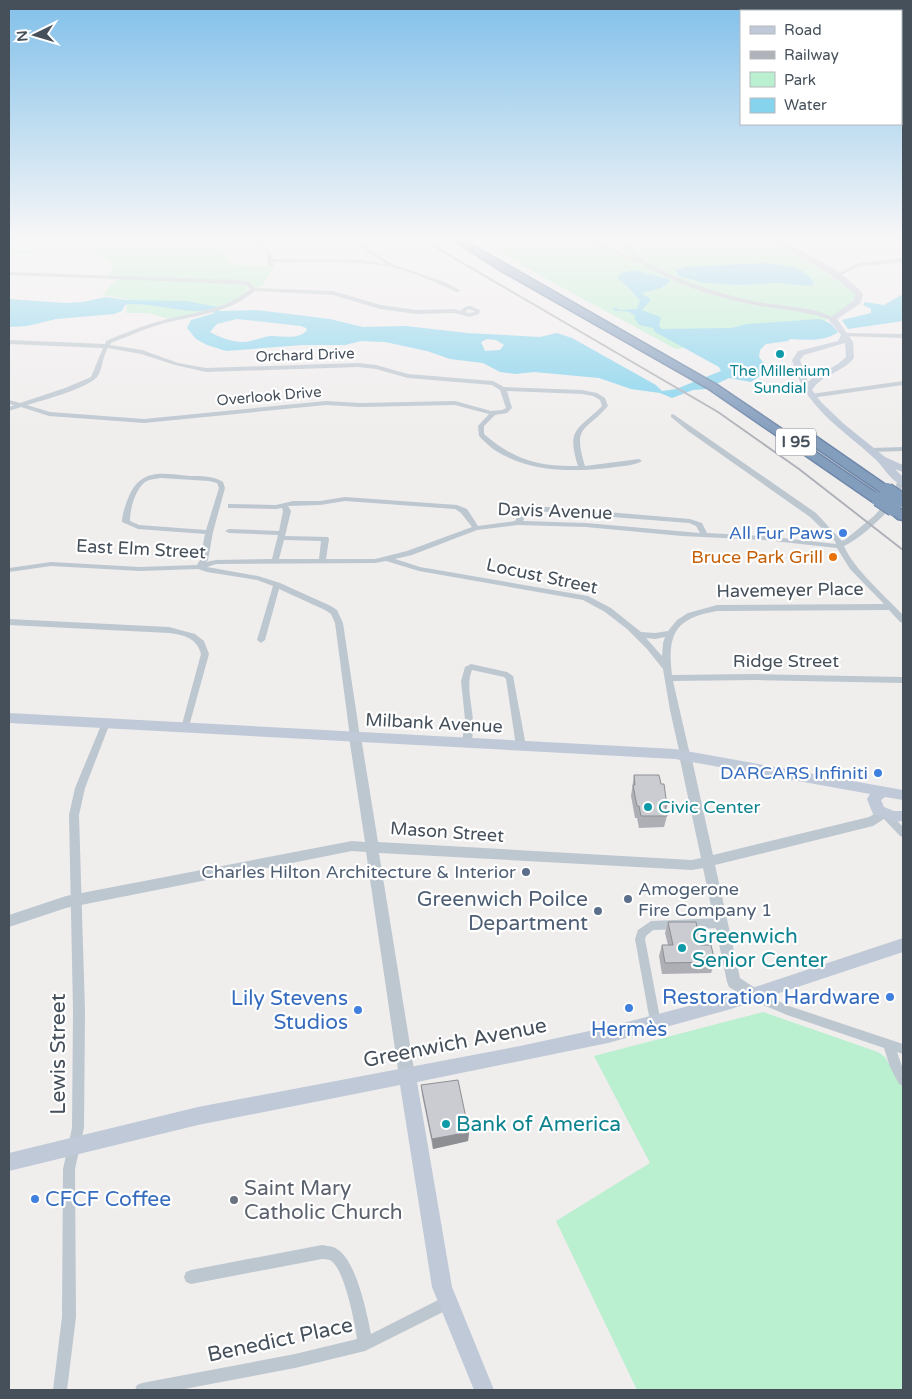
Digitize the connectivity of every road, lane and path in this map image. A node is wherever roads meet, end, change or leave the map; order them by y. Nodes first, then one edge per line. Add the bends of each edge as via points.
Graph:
1 (224, 306) edge
2 (378, 306) edge
3 (571, 306) edge
4 (588, 306) edge
5 (779, 306) edge
6 (851, 306) edge
7 (462, 312) dead end
8 (834, 320) junction
9 (844, 334) junction
10 (903, 336) edge
11 (9, 342) edge
12 (107, 346) junction
13 (699, 378) joint
14 (903, 383) edge
15 (719, 384) junction
16 (503, 390) junction
17 (810, 393) junction
18 (9, 402) edge
19 (19, 406) junction
20 (9, 409) edge
21 (493, 414) junction
22 (673, 416) dead end
23 (903, 449) edge
24 (871, 450) junction
25 (880, 458) junction
26 (639, 461) dead end
27 (582, 468) junction
28 (903, 469) edge
29 (902, 480) edge
30 (896, 500) edge
31 (231, 506) dead end
32 (284, 506) junction
33 (518, 524) junction
34 (476, 528) junction
35 (229, 531) dead end
36 (209, 532) junction
37 (282, 535) junction
38 (705, 535) junction
39 (841, 545) junction
40 (388, 559) junction
41 (276, 562) junction
42 (322, 562) junction
43 (199, 567) junction
44 (9, 570) edge
45 (277, 585) junction
46 (889, 607) junction
47 (903, 620) edge
48 (9, 622) edge
49 (670, 632) junction
50 (637, 635) junction
51 (261, 640) dead end
52 (666, 667) junction
53 (668, 678) junction
54 (903, 680) edge
55 (9, 718) edge
56 (106, 723) junction
57 (185, 728) junction
58 (355, 737) junction
59 (467, 743) junction
60 (521, 746) junction
61 (685, 755) junction
62 (854, 788) junction
63 (882, 791) junction
64 (902, 796) edge
65 (882, 811) junction
66 (903, 816) edge
67 (903, 833) edge
68 (371, 846) junction
69 (708, 862) junction
70 (76, 900) junction
71 (9, 921) edge
72 (722, 923) junction
73 (646, 928) joint
74 (903, 945) edge
75 (753, 995) junction
76 (655, 1023) junction
77 (888, 1044) junction
78 (903, 1049) edge
79 (407, 1076) junction
80 (903, 1080) edge
81 (74, 1145) junction
82 (9, 1162) edge
83 (191, 1277) dead end
84 (448, 1302) junction
85 (365, 1344) junction
86 (60, 1390) edge
87 (142, 1390) edge
88 (484, 1390) edge

1 - 12 street via 159,323 108,342
2 - 7 street via 416,312
3 - 13 highway, I 95
4 - 15 highway, I 95 via 710,374
5 - 8 street
6 - 8 main road
8 - 9 main road
9 - 10 street
9 - 17 main road via 852,349 848,361 814,379
9 - 17 main road via 841,343 798,356 797,364
11 - 12 street
12 - 16 street, Orchard Drive via 142,352 196,368 233,370 358,365 414,377 493,384
12 - 19 street via 92,380
13 - 15 highway, I 95
14 - 17 street
15 - 30 highway, I 95
16 - 21 street via 509,408 501,414
16 - 27 street, Orchard Drive via 582,392 603,399 604,406 598,414 578,432
17 - 24 main road via 821,410
18 - 19 street, Overlook Drive
19 - 20 street
19 - 21 street, Overlook Drive via 49,414 136,420 326,403 455,402
21 - 27 street via 480,431 502,453 520,462
22 - 39 street via 808,512
23 - 24 street
24 - 25 main road
25 - 28 main road
25 - 29 main road
26 - 27 street
29 - 30 street
30 - 39 street
31 - 32 street
32 - 34 street via 345,499 457,506
32 - 37 street via 287,511
33 - 34 street, Davis Avenue
33 - 38 street, Davis Avenue via 586,525
33 - 38 street via 524,512 548,509 690,522 699,525
34 - 40 street, Davis Avenue
35 - 37 street
36 - 36 street via 222,488 220,482 210,479 164,476 145,480 136,489 125,518 133,526
36 - 43 street via 204,560
37 - 41 street
37 - 42 street via 325,539
38 - 39 street, Davis Avenue via 764,538 830,547
39 - 46 street via 846,558
40 - 42 street, Davis Avenue
40 - 50 street, Locust Street via 419,569 586,598 604,606
41 - 42 street, Davis Avenue
41 - 43 street, Davis Avenue via 210,563
43 - 44 street, East Elm Street via 140,569 51,564
43 - 45 street, East Elm Street via 258,578
45 - 51 street
45 - 58 street, East Elm Street via 318,603 337,617
46 - 47 street
46 - 49 street, Havemeyer Place via 717,608 689,616
48 - 57 street via 170,630 195,637 203,645 205,654
49 - 50 street via 654,636
49 - 52 street via 665,652
50 - 52 street, Locust Street
52 - 53 street
53 - 54 street, Ridge Street
53 - 61 street
55 - 56 main road, Milbank Avenue
56 - 57 main road, Milbank Avenue
56 - 70 street, Lewis Street via 75,805
57 - 58 main road, Milbank Avenue
58 - 59 main road, Milbank Avenue
58 - 68 street, East Elm Street
59 - 60 main road, Milbank Avenue
59 - 60 street via 468,701 463,685 471,667 510,678
60 - 61 main road, Milbank Avenue
61 - 62 main road, Milbank Avenue
61 - 69 street
62 - 63 main road, Milbank Avenue
62 - 65 main road, Milbank Avenue
63 - 64 main road
63 - 65 main road via 874,799
65 - 66 main road, Mason Street via 897,818
65 - 67 street
65 - 69 street, Mason Street via 873,821
68 - 69 street, Mason Street via 692,865
68 - 70 street, Mason Street via 352,846
68 - 79 street, East Elm Street
69 - 72 street
70 - 71 street, Mason Street
70 - 81 street, Lewis Street via 79,1011 78,1128
72 - 73 street
72 - 75 street via 734,982
73 - 76 street via 640,939
74 - 75 main road, Greenwich Avenue
75 - 76 main road, Greenwich Avenue
75 - 77 street
76 - 79 main road, Greenwich Avenue
77 - 78 street
77 - 80 street
79 - 81 main road, Greenwich Avenue via 216,1113
79 - 84 main road via 442,1287
81 - 82 main road, Greenwich Avenue
81 - 86 street, Lewis Street via 69,1169 69,1317
83 - 85 street via 322,1252 332,1253 345,1270 354,1294
84 - 85 street, Benedict Place
84 - 88 main road
85 - 87 street, Benedict Place via 295,1361

